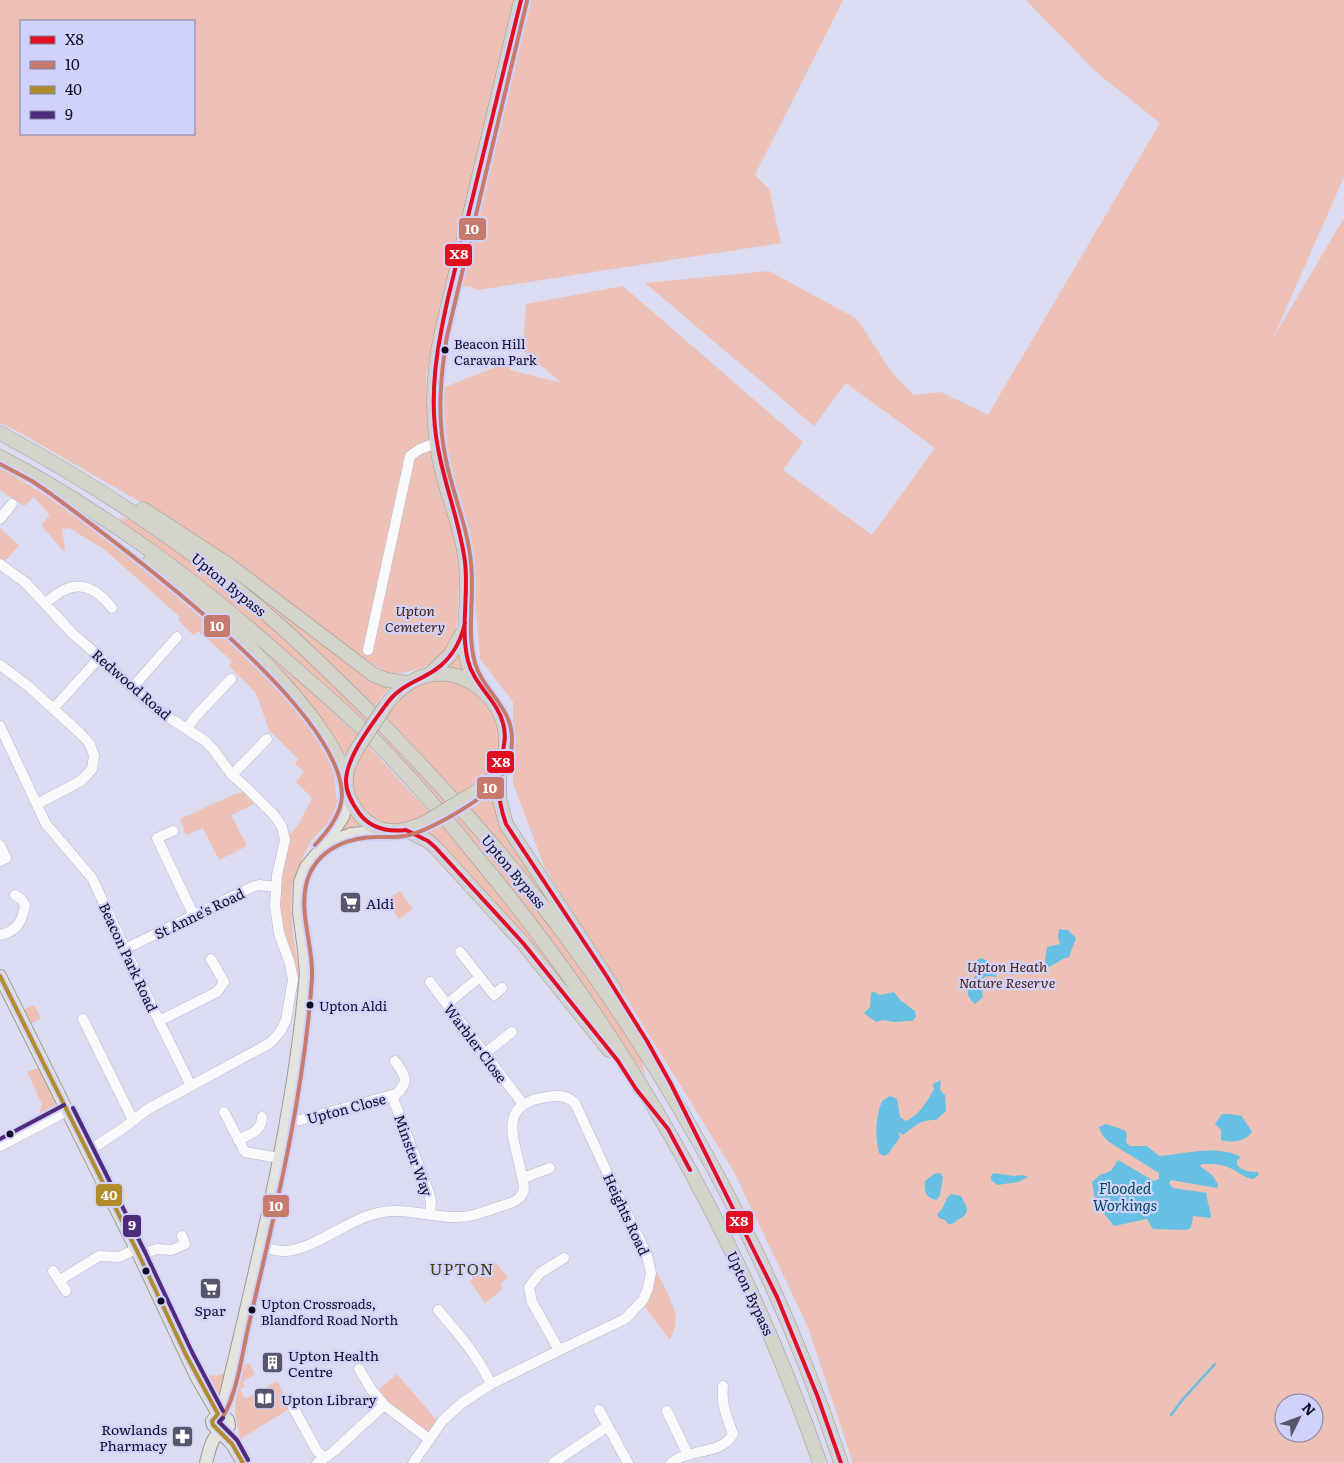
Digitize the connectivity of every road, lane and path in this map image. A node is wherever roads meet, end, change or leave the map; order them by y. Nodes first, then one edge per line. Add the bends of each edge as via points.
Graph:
1 (521, 0) edge
2 (0, 433) edge
3 (436, 443) junction
4 (0, 457) edge
5 (69, 471) junction
6 (39, 478) junction
7 (12, 504) dead end
8 (0, 518) edge
9 (0, 564) edge
10 (45, 604) junction
11 (112, 608) dead end
12 (464, 630) junction
13 (177, 637) dead end
14 (368, 650) dead end
15 (100, 657) junction
16 (0, 664) edge
17 (430, 674) junction
18 (231, 679) dead end
19 (408, 683) junction
20 (132, 688) junction
21 (482, 690) junction
22 (53, 709) junction
23 (0, 726) edge
24 (187, 729) junction
25 (267, 739) dead end
26 (500, 764) junction
27 (232, 775) junction
28 (346, 777) junction
29 (348, 796) junction
30 (37, 804) junction
31 (387, 830) junction
32 (406, 830) junction
33 (173, 831) dead end
34 (0, 845) edge
35 (324, 845) junction
36 (0, 861) edge
37 (275, 887) junction
38 (15, 895) dead end
39 (194, 916) junction
40 (0, 935) edge
41 (125, 949) junction
42 (461, 951) dead end
43 (212, 959) dead end
44 (0, 976) edge
45 (480, 977) junction
46 (430, 982) dead end
47 (502, 988) dead end
48 (447, 1004) junction
49 (83, 1019) dead end
50 (158, 1021) junction
51 (512, 1032) dead end
52 (484, 1054) junction
53 (395, 1062) dead end
54 (192, 1086) junction
55 (392, 1096) junction
56 (523, 1104) junction
57 (67, 1111) junction
58 (224, 1112) dead end
59 (262, 1117) dead end
60 (287, 1118) junction
61 (133, 1120) junction
62 (668, 1129) junction
63 (696, 1137) junction
64 (238, 1140) junction
65 (0, 1146) edge
66 (88, 1151) junction
67 (278, 1158) junction
68 (550, 1168) dead end
69 (523, 1178) junction
70 (430, 1215) junction
71 (182, 1236) dead end
72 (261, 1246) junction
73 (137, 1252) junction
74 (564, 1258) dead end
75 (53, 1271) dead end
76 (60, 1280) junction
77 (66, 1291) dead end
78 (438, 1310) dead end
79 (559, 1350) junction
80 (359, 1370) dead end
81 (491, 1384) junction
82 (723, 1386) dead end
83 (384, 1405) junction
84 (293, 1407) dead end
85 (599, 1410) dead end
86 (667, 1411) dead end
87 (218, 1414) junction
88 (608, 1426) junction
89 (219, 1432) junction
90 (429, 1439) junction
91 (685, 1455) junction
92 (320, 1461) edge
93 (206, 1463) edge
94 (243, 1463) edge
95 (413, 1463) edge
96 (553, 1463) edge
97 (628, 1463) edge
98 (670, 1463) edge
99 (820, 1463) edge
100 (841, 1463) edge

1 - 3 highway via 438,349 433,394
2 - 5 highway, Upton Bypass
3 - 12 highway via 463,545 467,589
3 - 14 street via 410,456
4 - 6 highway, Upton Bypass
5 - 19 highway via 134,503 198,544 267,592 374,675
5 - 63 highway, Upton Bypass via 147,522 239,591 315,658 410,753 497,849 565,935 622,1016
6 - 28 highway via 162,570 236,634 316,722
6 - 62 highway, Upton Bypass via 119,528 215,599 374,740 430,801 517,906 600,1022
7 - 8 street
9 - 10 street, Redwood Road via 26,583
10 - 11 street via 66,588 80,585 99,593
10 - 15 street, Redwood Road
12 - 17 highway via 450,655
12 - 21 highway via 468,664
13 - 20 street
15 - 20 street, Redwood Road
15 - 22 street
16 - 22 street
17 - 19 highway
17 - 21 highway via 459,676
18 - 24 street
19 - 28 highway, bridge via 386,705 349,763
20 - 24 street, Redwood Road
21 - 26 highway via 497,708 504,725 505,748
22 - 30 street via 90,744 94,762 90,773 81,781
23 - 30 street, Beacon Park Road
24 - 27 street, Redwood Road via 213,749
25 - 27 street
26 - 32 highway, bridge via 489,782 428,821
26 - 63 highway via 499,797 506,824 647,1041
27 - 37 street, Redwood Road via 274,815 282,827 285,840
28 - 29 highway
29 - 31 highway via 363,818
29 - 35 main road via 342,817
30 - 41 street, Beacon Park Road via 46,824 92,878
31 - 32 highway
31 - 35 main road via 351,834
32 - 62 highway via 435,847 523,943
33 - 39 street via 157,838
34 - 36 street via 6,858
35 - 60 main road via 306,867 299,890 298,912 306,974
37 - 39 street, St Anne's Road via 252,887
37 - 54 street, Redwood Road via 279,932 293,979 284,1024 265,1047
38 - 40 street via 25,905 23,916 11,932
39 - 41 street, St Anne's Road
41 - 50 street, Beacon Park Road
42 - 45 street
43 - 50 street via 224,982 217,992
44 - 57 main road
45 - 47 street via 494,995
45 - 48 street
46 - 48 street, Warbler Close
48 - 52 street, Warbler Close
49 - 61 street
50 - 54 street, Beacon Park Road
51 - 52 street
52 - 56 street, Warbler Close
53 - 55 street, Upton Close via 404,1073 405,1081 403,1089
54 - 61 street
55 - 60 street, Upton Close via 300,1120
55 - 70 street, Minster Way via 429,1193
56 - 69 street via 514,1115 512,1126
56 - 79 street, Heights Road via 557,1096 575,1103 647,1255 651,1273 643,1300 625,1319
57 - 65 street
57 - 66 main road
58 - 64 street
59 - 64 street via 259,1130
60 - 67 main road
61 - 66 street
62 - 99 highway, Upton Bypass via 755,1300
63 - 100 highway, Upton Bypass via 776,1296
64 - 67 street via 245,1152
66 - 73 main road
67 - 72 main road
68 - 69 street
69 - 70 street via 523,1192 513,1201 472,1216
70 - 72 street via 394,1211 372,1214 304,1247 285,1252
71 - 73 street via 185,1244 172,1250
72 - 87 main road via 226,1394
73 - 76 street via 119,1257 99,1256
73 - 87 main road
74 - 79 street via 540,1273 529,1287 532,1302
75 - 76 street
76 - 77 street
78 - 81 street via 470,1348
79 - 81 street, Heights Road
80 - 83 street
81 - 90 street, Heights Road via 451,1411
82 - 91 street via 724,1413 733,1434 730,1440 722,1446
83 - 90 street
83 - 92 street
84 - 92 street
85 - 88 street
86 - 91 street
87 - 89 main road via 212,1421
88 - 96 street
88 - 97 street
89 - 93 main road via 212,1440
89 - 94 main road via 232,1444
90 - 95 street, Heights Road
91 - 98 street

